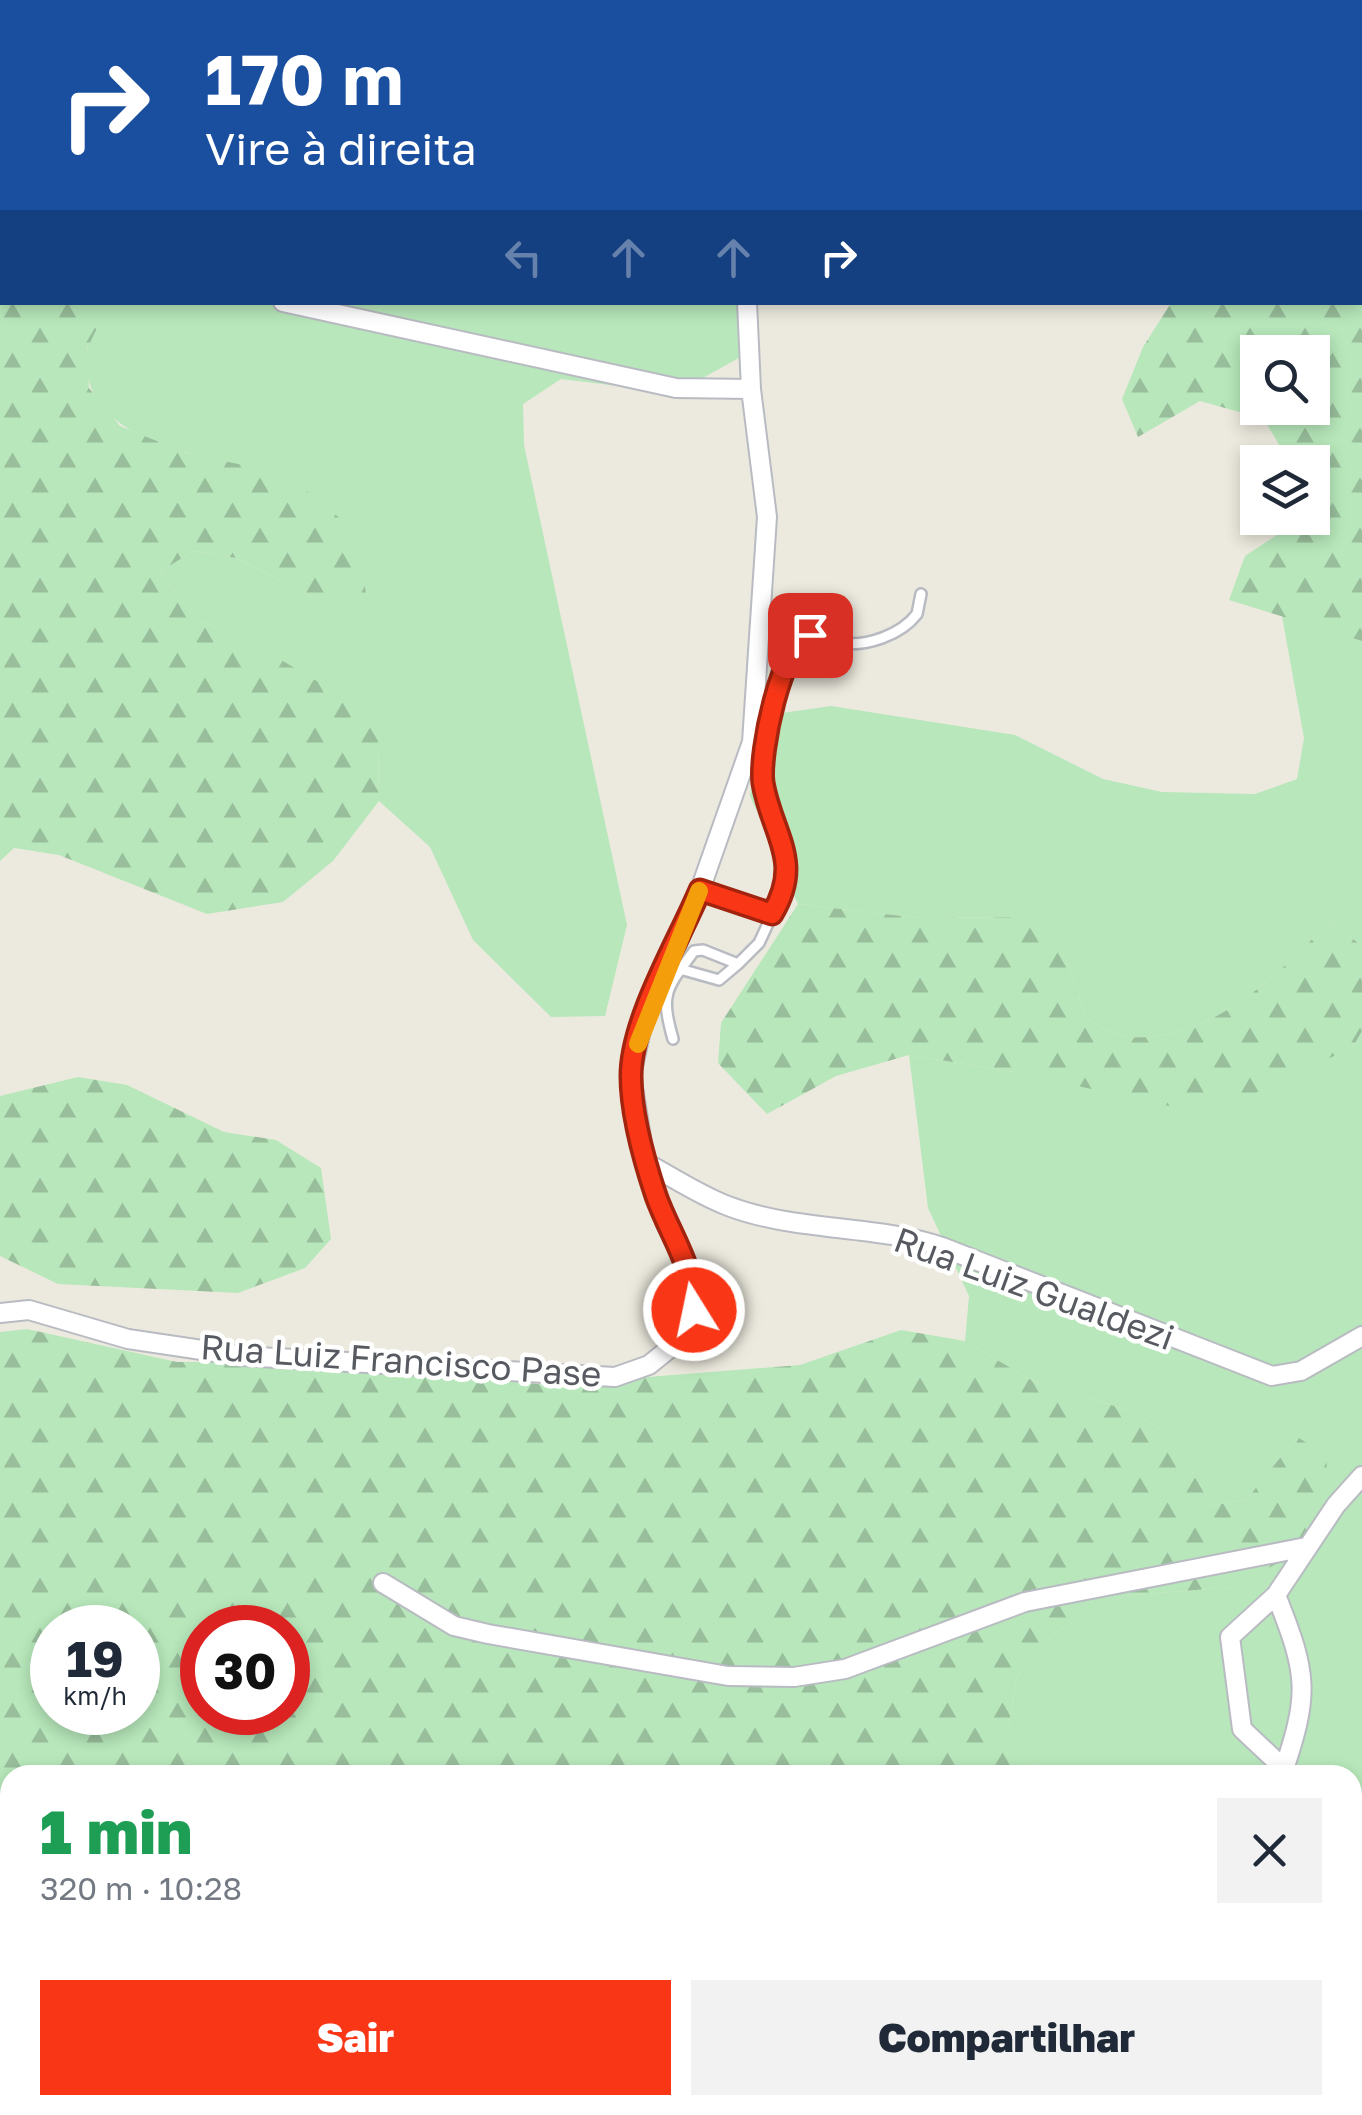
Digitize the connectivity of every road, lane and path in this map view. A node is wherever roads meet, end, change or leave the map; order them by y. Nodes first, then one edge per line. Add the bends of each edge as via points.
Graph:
1 (298, 305) edge
2 (747, 305) edge
3 (751, 390) junction
4 (921, 594) dead end
5 (700, 890) junction
6 (772, 914) junction
7 (738, 964) junction
8 (680, 970) junction
9 (673, 1039) dead end
10 (645, 1162) junction
11 (0, 1313) edge
12 (1362, 1336) edge
13 (1362, 1476) edge
14 (1306, 1547) junction
15 (384, 1583) dead end
16 (1276, 1595) junction
17 (1278, 1765) edge
18 (1284, 1765) edge

1 - 3 street via 676,388
2 - 3 street, Rua Luiz Francisco Pase
3 - 5 street, Rua Luiz Francisco Pase via 767,517 752,742
4 - 6 lane via 918,614 890,635 860,644 810,635 789,653 763,744 764,784 782,832 787,878
5 - 6 lane
5 - 10 street, Rua Luiz Francisco Pase via 642,1026 631,1076
6 - 7 lane via 760,943
7 - 8 lane via 719,980
7 - 8 lane via 703,950 694,951
8 - 9 lane via 663,1004
10 - 11 street, Rua Luiz Francisco Pase via 695,1281 694,1310 675,1344 649,1366 615,1377 242,1356 128,1339 29,1310
10 - 12 street, Rua Luiz Gualdezi via 728,1206 784,1220 900,1233 942,1247 1272,1376 1301,1371
13 - 14 street
14 - 15 street via 1025,1602 845,1669 794,1677 728,1676 488,1634 454,1626
14 - 16 street
16 - 17 street via 1230,1637 1229,1647 1242,1729
16 - 18 street via 1300,1655 1304,1688

